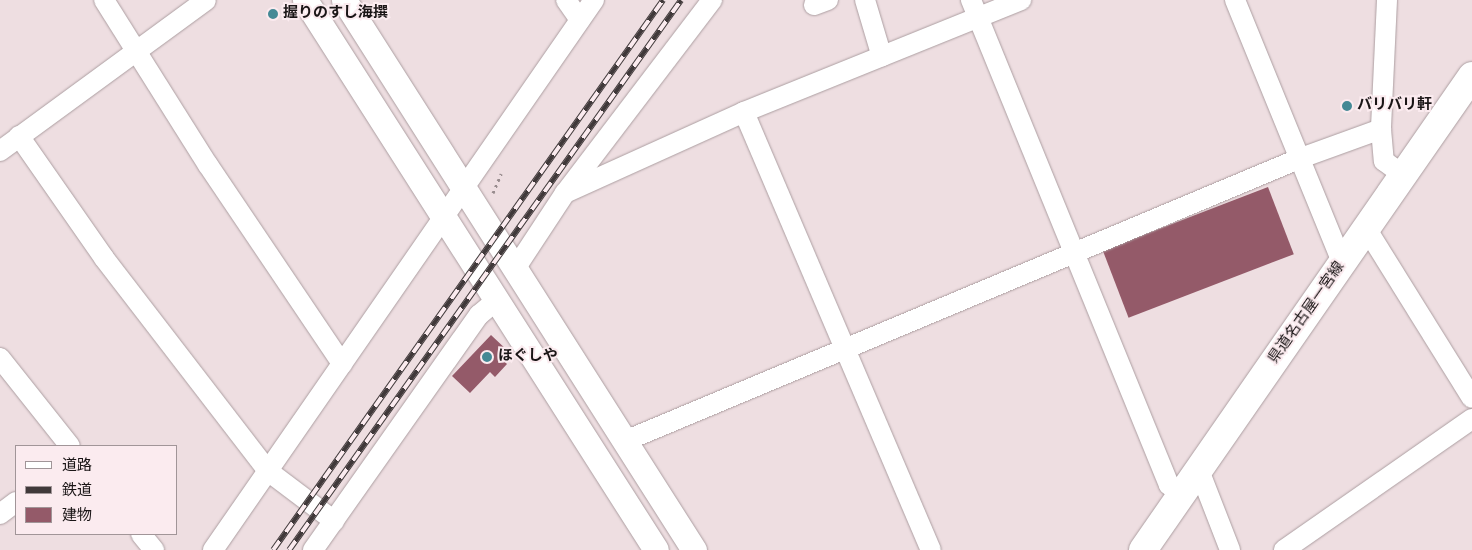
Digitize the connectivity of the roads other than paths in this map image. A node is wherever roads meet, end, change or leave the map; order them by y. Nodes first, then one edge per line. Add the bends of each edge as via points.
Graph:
1 (104, 0) edge
2 (206, 0) edge
3 (305, 0) edge
4 (344, 0) edge
5 (566, 0) edge
6 (594, 0) edge
7 (712, 0) edge
8 (865, 0) edge
9 (971, 0) edge
10 (1021, 0) edge
11 (1235, 0) edge
12 (1387, 0) edge
13 (978, 19) junction
14 (580, 20) junction
15 (135, 50) junction
16 (882, 57) junction
17 (1472, 76) edge
18 (744, 112) junction
19 (1381, 128) junction
20 (20, 136) junction
21 (0, 151) edge
22 (1301, 158) junction
23 (1403, 176) junction
24 (463, 189) junction
25 (565, 193) junction
26 (444, 216) junction
27 (1366, 228) junction
28 (1074, 252) junction
29 (1342, 262) junction
30 (517, 266) junction
31 (497, 300) junction
32 (846, 347) junction
33 (0, 358) edge
34 (342, 364) junction
35 (1467, 374) edge
36 (1472, 398) edge
37 (1472, 419) edge
38 (625, 441) junction
39 (69, 445) edge
40 (1199, 470) junction
41 (268, 471) junction
42 (1182, 492) junction
43 (15, 503) edge
44 (0, 514) edge
45 (334, 521) junction
46 (142, 535) edge
47 (154, 550) edge
48 (213, 550) edge
49 (313, 550) edge
50 (656, 550) edge
51 (694, 550) edge
52 (931, 550) edge
53 (1143, 550) edge
54 (1230, 550) edge
55 (1284, 550) edge

1 - 15 street
2 - 15 street
3 - 26 street
4 - 24 street
5 - 14 street
6 - 14 street
7 - 25 street
8 - 16 street
9 - 13 street
10 - 13 street
11 - 22 street
12 - 19 street
13 - 16 street
13 - 28 street
14 - 24 street
15 - 20 street
15 - 34 street
16 - 18 street
17 - 23 main road, 県道名古屋一宮線
18 - 25 street
18 - 32 street
19 - 22 street
19 - 23 street via 1384,162
20 - 21 street
20 - 41 street via 116,273
22 - 28 street
22 - 29 street
23 - 27 main road, 県道名古屋一宮線
24 - 26 street
24 - 30 street
25 - 30 street
26 - 31 street
26 - 34 street
27 - 29 main road, 県道名古屋一宮線
27 - 35 street
28 - 32 street
28 - 42 street via 1169,485
29 - 40 main road, 県道名古屋一宮線
30 - 38 street
31 - 45 street via 479,315
31 - 50 street
32 - 38 street
32 - 52 street
33 - 39 street
34 - 41 street
35 - 36 street
37 - 55 street
38 - 51 street
40 - 42 main road, 県道名古屋一宮線
40 - 54 street
41 - 45 street
41 - 48 street
42 - 53 main road, 県道名古屋一宮線
43 - 44 street
45 - 49 street
46 - 47 street

